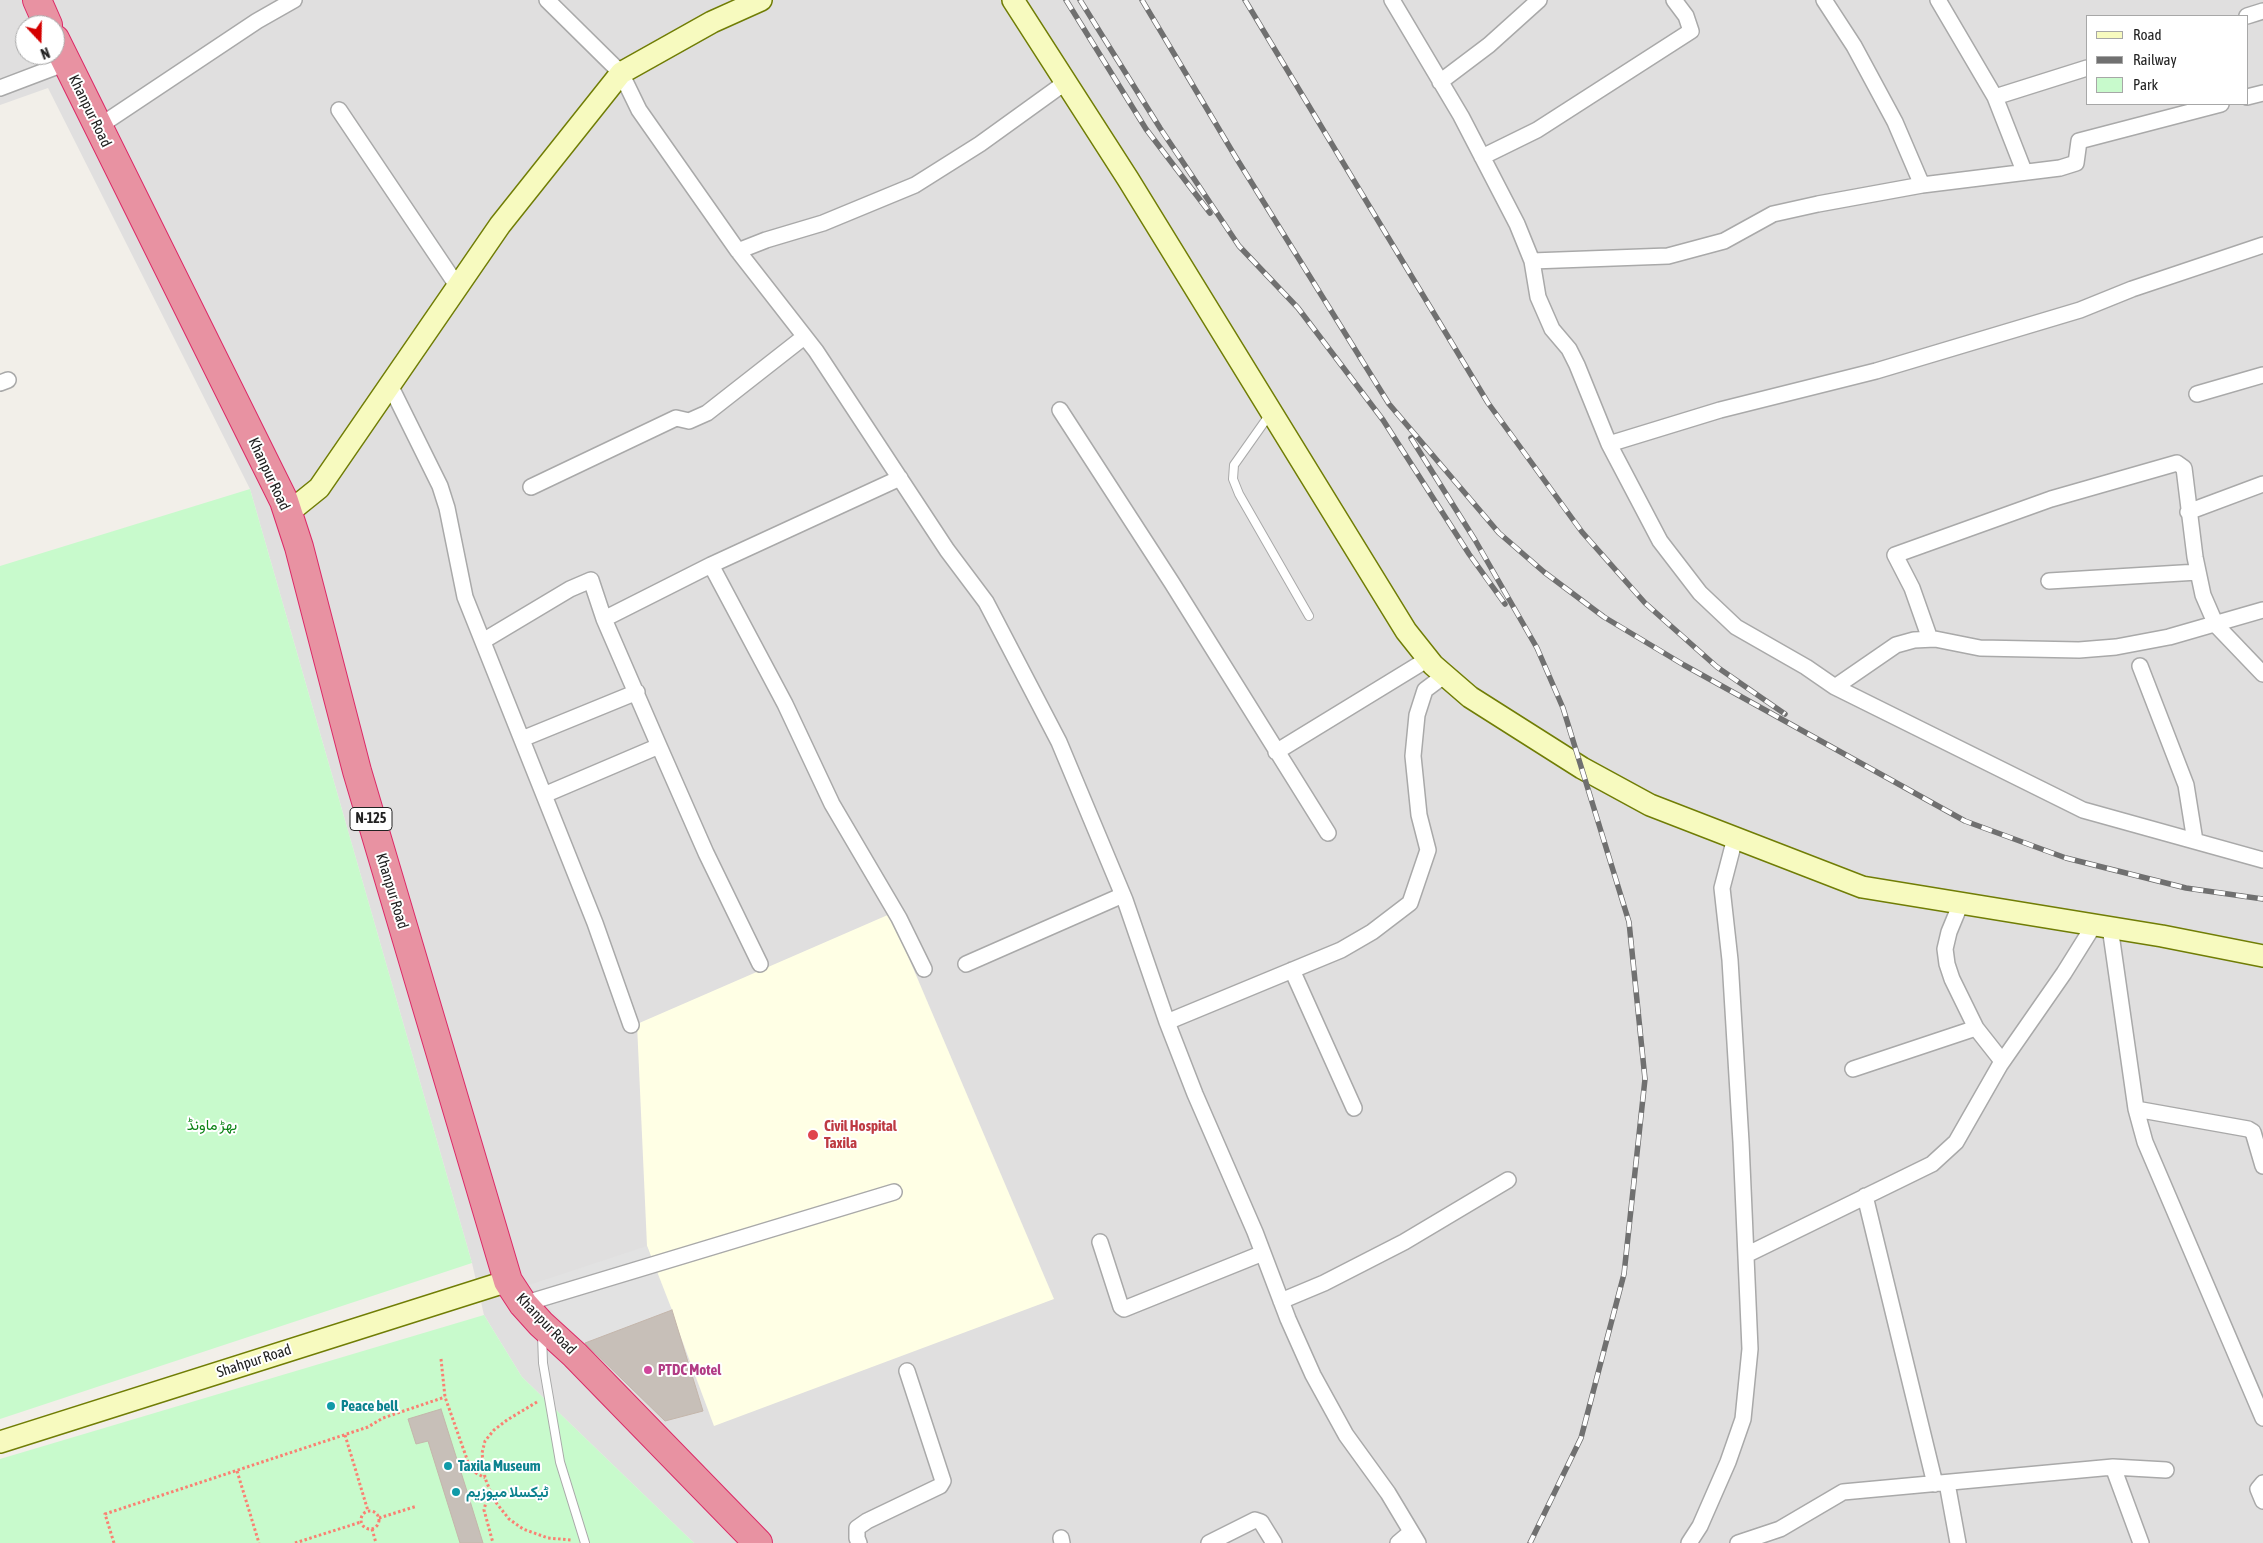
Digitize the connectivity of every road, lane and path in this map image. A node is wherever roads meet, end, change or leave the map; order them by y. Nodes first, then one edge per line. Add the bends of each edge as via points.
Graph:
1 (37, 0) edge
2 (294, 0) edge
3 (547, 0) edge
4 (761, 0) edge
5 (1013, 0) edge
6 (1392, 0) edge
7 (1539, 0) edge
8 (1674, 0) edge
9 (1824, 0) edge
10 (1938, 0) edge
11 (2263, 11) edge
12 (44, 15) edge
13 (2248, 16) edge
14 (65, 59) edge
15 (38, 65) edge
16 (2086, 68) edge
17 (621, 73) junction
18 (1066, 82) junction
19 (1440, 82) junction
20 (0, 88) edge
21 (2263, 93) edge
22 (1995, 97) junction
23 (2248, 97) edge
24 (2217, 105) edge
25 (339, 110) dead end
26 (98, 127) junction
27 (1482, 157) junction
28 (2024, 171) junction
29 (1922, 185) junction
30 (2263, 245) edge
31 (738, 251) junction
32 (1532, 261) junction
33 (458, 287) junction
34 (804, 337) junction
35 (2263, 375) edge
36 (390, 385) junction
37 (2197, 394) dead end
38 (1060, 410) dead end
39 (1271, 412) junction
40 (1609, 444) junction
41 (900, 478) junction
42 (2263, 484) edge
43 (530, 487) dead end
44 (2188, 512) junction
45 (288, 513) junction
46 (711, 565) junction
47 (2198, 572) junction
48 (2049, 581) dead end
49 (2263, 610) edge
50 (1309, 616) dead end
51 (604, 619) junction
52 (2216, 625) junction
53 (1930, 639) junction
54 (483, 641) junction
55 (1428, 659) junction
56 (2140, 666) dead end
57 (2263, 674) edge
58 (1445, 675) junction
59 (1835, 687) junction
60 (636, 692) junction
61 (522, 739) junction
62 (659, 746) junction
63 (1276, 752) junction
64 (544, 795) junction
65 (1328, 833) dead end
66 (1735, 838) junction
67 (2194, 841) junction
68 (2263, 860) edge
69 (1123, 895) junction
70 (1961, 903) junction
71 (2102, 926) junction
72 (2263, 956) edge
73 (760, 964) dead end
74 (966, 964) dead end
75 (924, 969) dead end
76 (1292, 970) junction
77 (1167, 1022) junction
78 (631, 1025) dead end
79 (1976, 1028) junction
80 (2002, 1061) junction
81 (1853, 1069) dead end
82 (1354, 1108) dead end
83 (2136, 1109) junction
84 (2263, 1166) edge
85 (1508, 1180) dead end
86 (894, 1192) dead end
87 (1865, 1196) junction
88 (1100, 1242) dead end
89 (1263, 1253) junction
90 (1746, 1255) junction
91 (508, 1281) junction
92 (1282, 1301) junction
93 (522, 1304) junction
94 (541, 1324) junction
95 (441, 1359) dead end
96 (907, 1371) dead end
97 (548, 1395) junction
98 (445, 1397) junction
99 (2263, 1418) edge
100 (345, 1434) junction
101 (0, 1442) edge
102 (2113, 1467) junction
103 (2166, 1470) dead end
104 (237, 1471) junction
105 (485, 1478) junction
106 (1941, 1483) junction
107 (2263, 1483) edge
108 (489, 1490) junction
109 (2263, 1501) edge
110 (417, 1506) dead end
111 (368, 1511) junction
112 (379, 1518) junction
113 (361, 1522) junction
114 (372, 1529) junction
115 (1414, 1538) edge
116 (584, 1541) edge
117 (114, 1543) edge
118 (259, 1543) edge
119 (295, 1543) edge
120 (376, 1543) edge
121 (493, 1543) edge
122 (758, 1543) edge
123 (859, 1543) edge
124 (1209, 1543) edge
125 (1274, 1543) edge
126 (1398, 1543) edge
127 (1689, 1543) edge
128 (1738, 1543) edge
129 (1958, 1543) edge
130 (2141, 1543) edge

1 - 12 highway
2 - 26 street
3 - 17 street
4 - 17 street via 712,22
5 - 18 street
6 - 19 street
7 - 19 street via 1489,45
8 - 27 street via 1686,16 1691,30 1537,130
9 - 29 street via 1854,46 1895,122
10 - 22 street
11 - 13 street
14 - 26 highway, Khanpur Road / N-125
15 - 20 street
16 - 22 street
17 - 31 street via 639,110
17 - 33 street via 500,226
18 - 31 street via 980,144 915,185 824,223
18 - 39 street
19 - 27 street
21 - 23 street
22 - 28 street
24 - 28 street via 2078,141 2076,164
25 - 33 street
26 - 45 highway, Khanpur Road / N-125
27 - 32 street via 1517,224
28 - 29 street
29 - 32 street via 1773,214 1724,241 1668,256
30 - 40 street via 2080,310 1876,371 1720,410
31 - 34 street
32 - 40 street via 1538,297 1552,329 1569,348 1578,365
33 - 36 street
34 - 41 street
34 - 43 street via 707,413 689,420 676,418
35 - 37 street
36 - 45 street via 319,488
36 - 54 street via 440,486 465,597
38 - 63 street
39 - 50 lane via 1234,465 1233,479
39 - 55 street via 1406,631
40 - 59 street via 1660,542 1700,593 1736,627
41 - 46 street
41 - 69 street via 986,602 1059,742
42 - 44 street
44 - 47 street
44 - 53 street via 2184,468 2177,463 2051,499 1895,555 1912,588
45 - 91 highway, Khanpur Road / N-125 via 357,771
46 - 51 street
46 - 75 street via 785,704 832,804
47 - 48 street
47 - 52 street via 2203,595
49 - 52 street
51 - 54 street via 591,580
51 - 60 street
52 - 53 street via 2116,647 2079,650 1980,648
52 - 57 street
53 - 59 street via 1896,645
54 - 61 street
55 - 58 street
55 - 63 street
56 - 67 street via 2186,785
58 - 66 street via 1470,697 1582,768 1650,805
58 - 76 street via 1425,690 1416,715 1413,756 1419,816 1428,850 1410,903 1364,937
59 - 67 street via 2083,810
60 - 61 street
60 - 62 street
61 - 64 street
62 - 64 street
62 - 73 street
63 - 65 street
64 - 78 street
66 - 70 street via 1862,887
66 - 90 street via 1722,888 1730,970
67 - 68 street
69 - 74 street
69 - 77 street
70 - 71 street
70 - 79 street via 1945,948 1952,979
71 - 72 street
71 - 80 street via 2064,973
71 - 83 street
76 - 77 street
76 - 82 street
77 - 89 street
79 - 80 street
79 - 81 street
80 - 87 street via 1956,1142 1932,1164
83 - 84 street via 2248,1129 2253,1132
83 - 99 street via 2146,1142
85 - 92 street via 1404,1242
86 - 93 street
87 - 90 street
87 - 106 street
88 - 89 street via 1124,1309
89 - 92 street
90 - 127 street via 1750,1349 1743,1419 1728,1462 1700,1526
91 - 93 highway, Khanpur Road / N-125
91 - 101 street, Shahpur Road
92 - 115 street via 1313,1375 1346,1435 1388,1492
93 - 94 highway, Khanpur Road / N-125
94 - 97 lane via 542,1363
94 - 122 highway, Khanpur Road / N-125
95 - 98 path
96 - 123 street via 943,1481 940,1486 857,1528
97 - 105 path via 494,1430 485,1441 482,1453
97 - 116 lane via 560,1462
98 - 100 path
98 - 105 path via 468,1462 476,1473
100 - 104 path
100 - 111 path
102 - 103 street
102 - 106 street
102 - 130 street
104 - 117 path via 105,1514
104 - 118 path
105 - 108 path
106 - 128 street via 1843,1492 1780,1529
106 - 129 street
107 - 109 street via 2258,1489
108 - 116 path via 501,1511 523,1529 558,1540
108 - 121 path via 484,1510
110 - 112 path
111 - 112 path via 373,1511
111 - 113 path via 361,1517
112 - 114 path
113 - 114 path
113 - 119 path
114 - 120 path
115 - 126 street
124 - 125 street via 1255,1520 1260,1522

